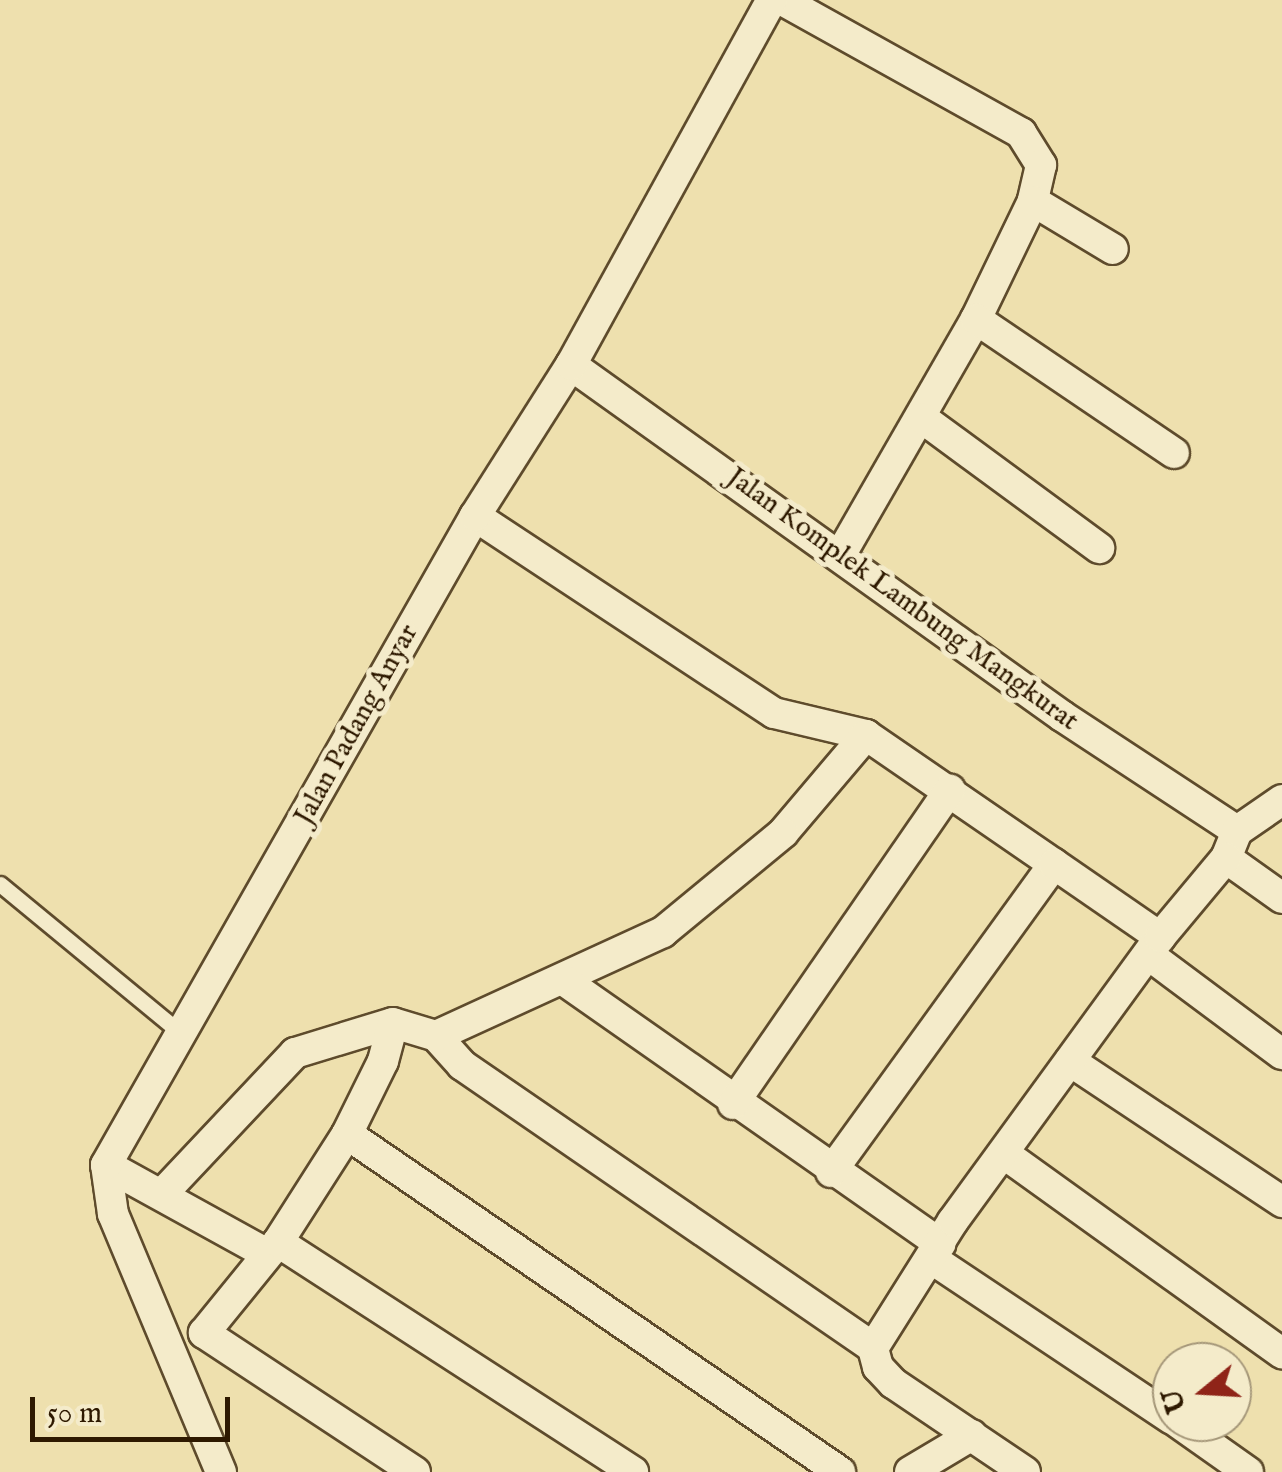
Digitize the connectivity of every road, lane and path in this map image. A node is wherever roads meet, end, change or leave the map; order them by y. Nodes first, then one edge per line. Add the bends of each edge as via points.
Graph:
1 (772, 0) edge
2 (782, 0) edge
3 (1034, 201) junction
4 (1113, 249) dead end
5 (976, 320) junction
6 (571, 365) junction
7 (922, 418) junction
8 (1174, 453) dead end
9 (475, 516) junction
10 (1099, 548) dead end
11 (841, 554) junction
12 (866, 736) junction
13 (950, 790) junction
14 (1282, 800) edge
15 (1232, 845) junction
16 (1054, 864) junction
17 (0, 884) edge
18 (1282, 898) edge
19 (1154, 946) junction
20 (562, 978) junction
21 (392, 1023) junction
22 (183, 1034) junction
23 (436, 1036) junction
24 (1282, 1054) edge
25 (1070, 1061) junction
26 (733, 1104) junction
27 (347, 1134) junction
28 (1006, 1155) junction
29 (106, 1165) junction
30 (831, 1172) junction
31 (164, 1192) junction
32 (1282, 1202) edge
33 (272, 1248) junction
34 (936, 1252) junction
35 (204, 1333) junction
36 (873, 1348) junction
37 (1282, 1352) edge
38 (175, 1356) junction
39 (1152, 1404) edge
40 (972, 1435) junction
41 (1205, 1442) edge
42 (221, 1472) edge
43 (415, 1472) edge
44 (633, 1472) edge
45 (840, 1472) edge
46 (910, 1472) edge
47 (1025, 1472) edge
48 (1248, 1472) edge

1 - 6 street, Jalan Padang Anyar
2 - 3 street via 1021,133 1040,165
3 - 4 street
3 - 5 street
5 - 7 street
5 - 8 street
6 - 9 street, Jalan Padang Anyar
6 - 11 street, Jalan Komplek Lambung Mangkurat
7 - 10 street
7 - 11 street
9 - 12 street via 774,713
9 - 22 street, Jalan Padang Anyar
11 - 15 street, Jalan Komplek Lambung Mangkurat
12 - 13 street
12 - 20 street via 784,833 663,932
13 - 16 street
13 - 26 street
14 - 15 street
15 - 18 street, Jalan Komplek Lambung Mangkurat
15 - 19 street
16 - 19 street
16 - 30 street
17 - 22 lane
19 - 24 street
19 - 25 street
20 - 23 street
20 - 26 street
21 - 23 street
21 - 27 street via 383,1061
21 - 31 street via 295,1052
22 - 29 street, Jalan Padang Anyar
23 - 36 street via 462,1065
25 - 28 street
25 - 32 street
26 - 30 street
27 - 33 street
27 - 45 street
28 - 34 street
28 - 37 street
29 - 31 street
29 - 38 street via 113,1214
30 - 34 street
31 - 33 street
33 - 35 street
33 - 44 street
34 - 36 street
34 - 39 street
35 - 38 street
35 - 43 street
36 - 40 street via 893,1384
38 - 42 street
40 - 46 street
40 - 47 street
41 - 48 street

